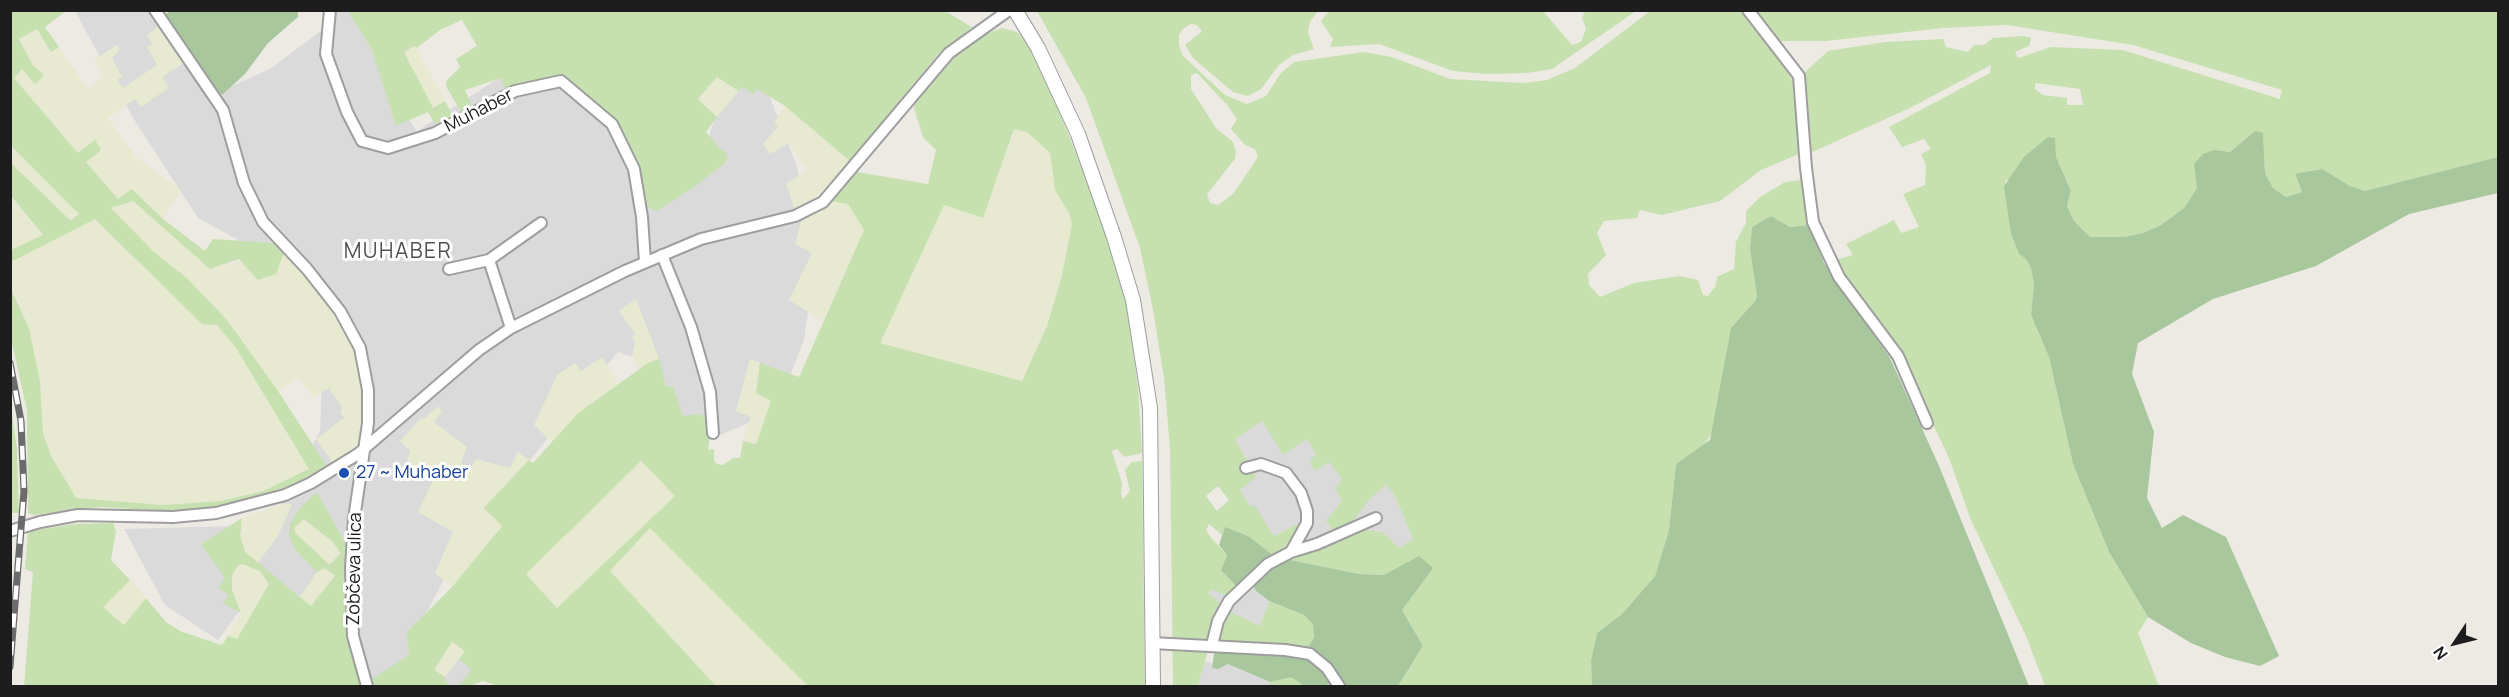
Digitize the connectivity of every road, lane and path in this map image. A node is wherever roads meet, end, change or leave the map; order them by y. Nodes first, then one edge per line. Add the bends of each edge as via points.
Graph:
1 (155, 10) edge
2 (330, 10) edge
3 (1009, 10) edge
4 (1015, 10) edge
5 (1748, 10) edge
6 (541, 223) dead end
7 (662, 255) junction
8 (489, 260) junction
9 (645, 262) junction
10 (449, 269) dead end
11 (510, 328) junction
12 (1927, 423) dead end
13 (713, 433) dead end
14 (363, 450) junction
15 (1245, 468) dead end
16 (1376, 518) dead end
17 (10, 531) edge
18 (1291, 552) junction
19 (1152, 643) junction
20 (1212, 645) junction
21 (367, 687) edge
22 (1153, 687) edge
23 (1339, 687) edge

1 - 14 street via 223,110 244,183 263,222 340,311 360,348 368,390
2 - 9 street, Muhaber via 326,54 362,141 388,148 435,134 515,91 561,81 612,124 630,160 642,217
3 - 7 street via 949,53 823,201 795,216 701,239
4 - 19 street via 1038,48 1078,134 1132,300 1150,408
5 - 12 street via 1799,76 1813,222 1839,277 1898,356
6 - 8 street
7 - 9 street
7 - 13 street via 691,327 710,392
8 - 10 street
8 - 11 street
9 - 11 street
11 - 14 street
14 - 17 street via 285,495 216,513 173,517 78,515
14 - 21 street, Zobčeva ulica via 351,568 353,636
15 - 18 street via 1261,464 1286,473 1301,493 1307,523
16 - 18 street
18 - 20 street via 1268,564 1229,601 1218,621
19 - 20 street
19 - 22 street
20 - 23 street via 1310,654 1328,668

